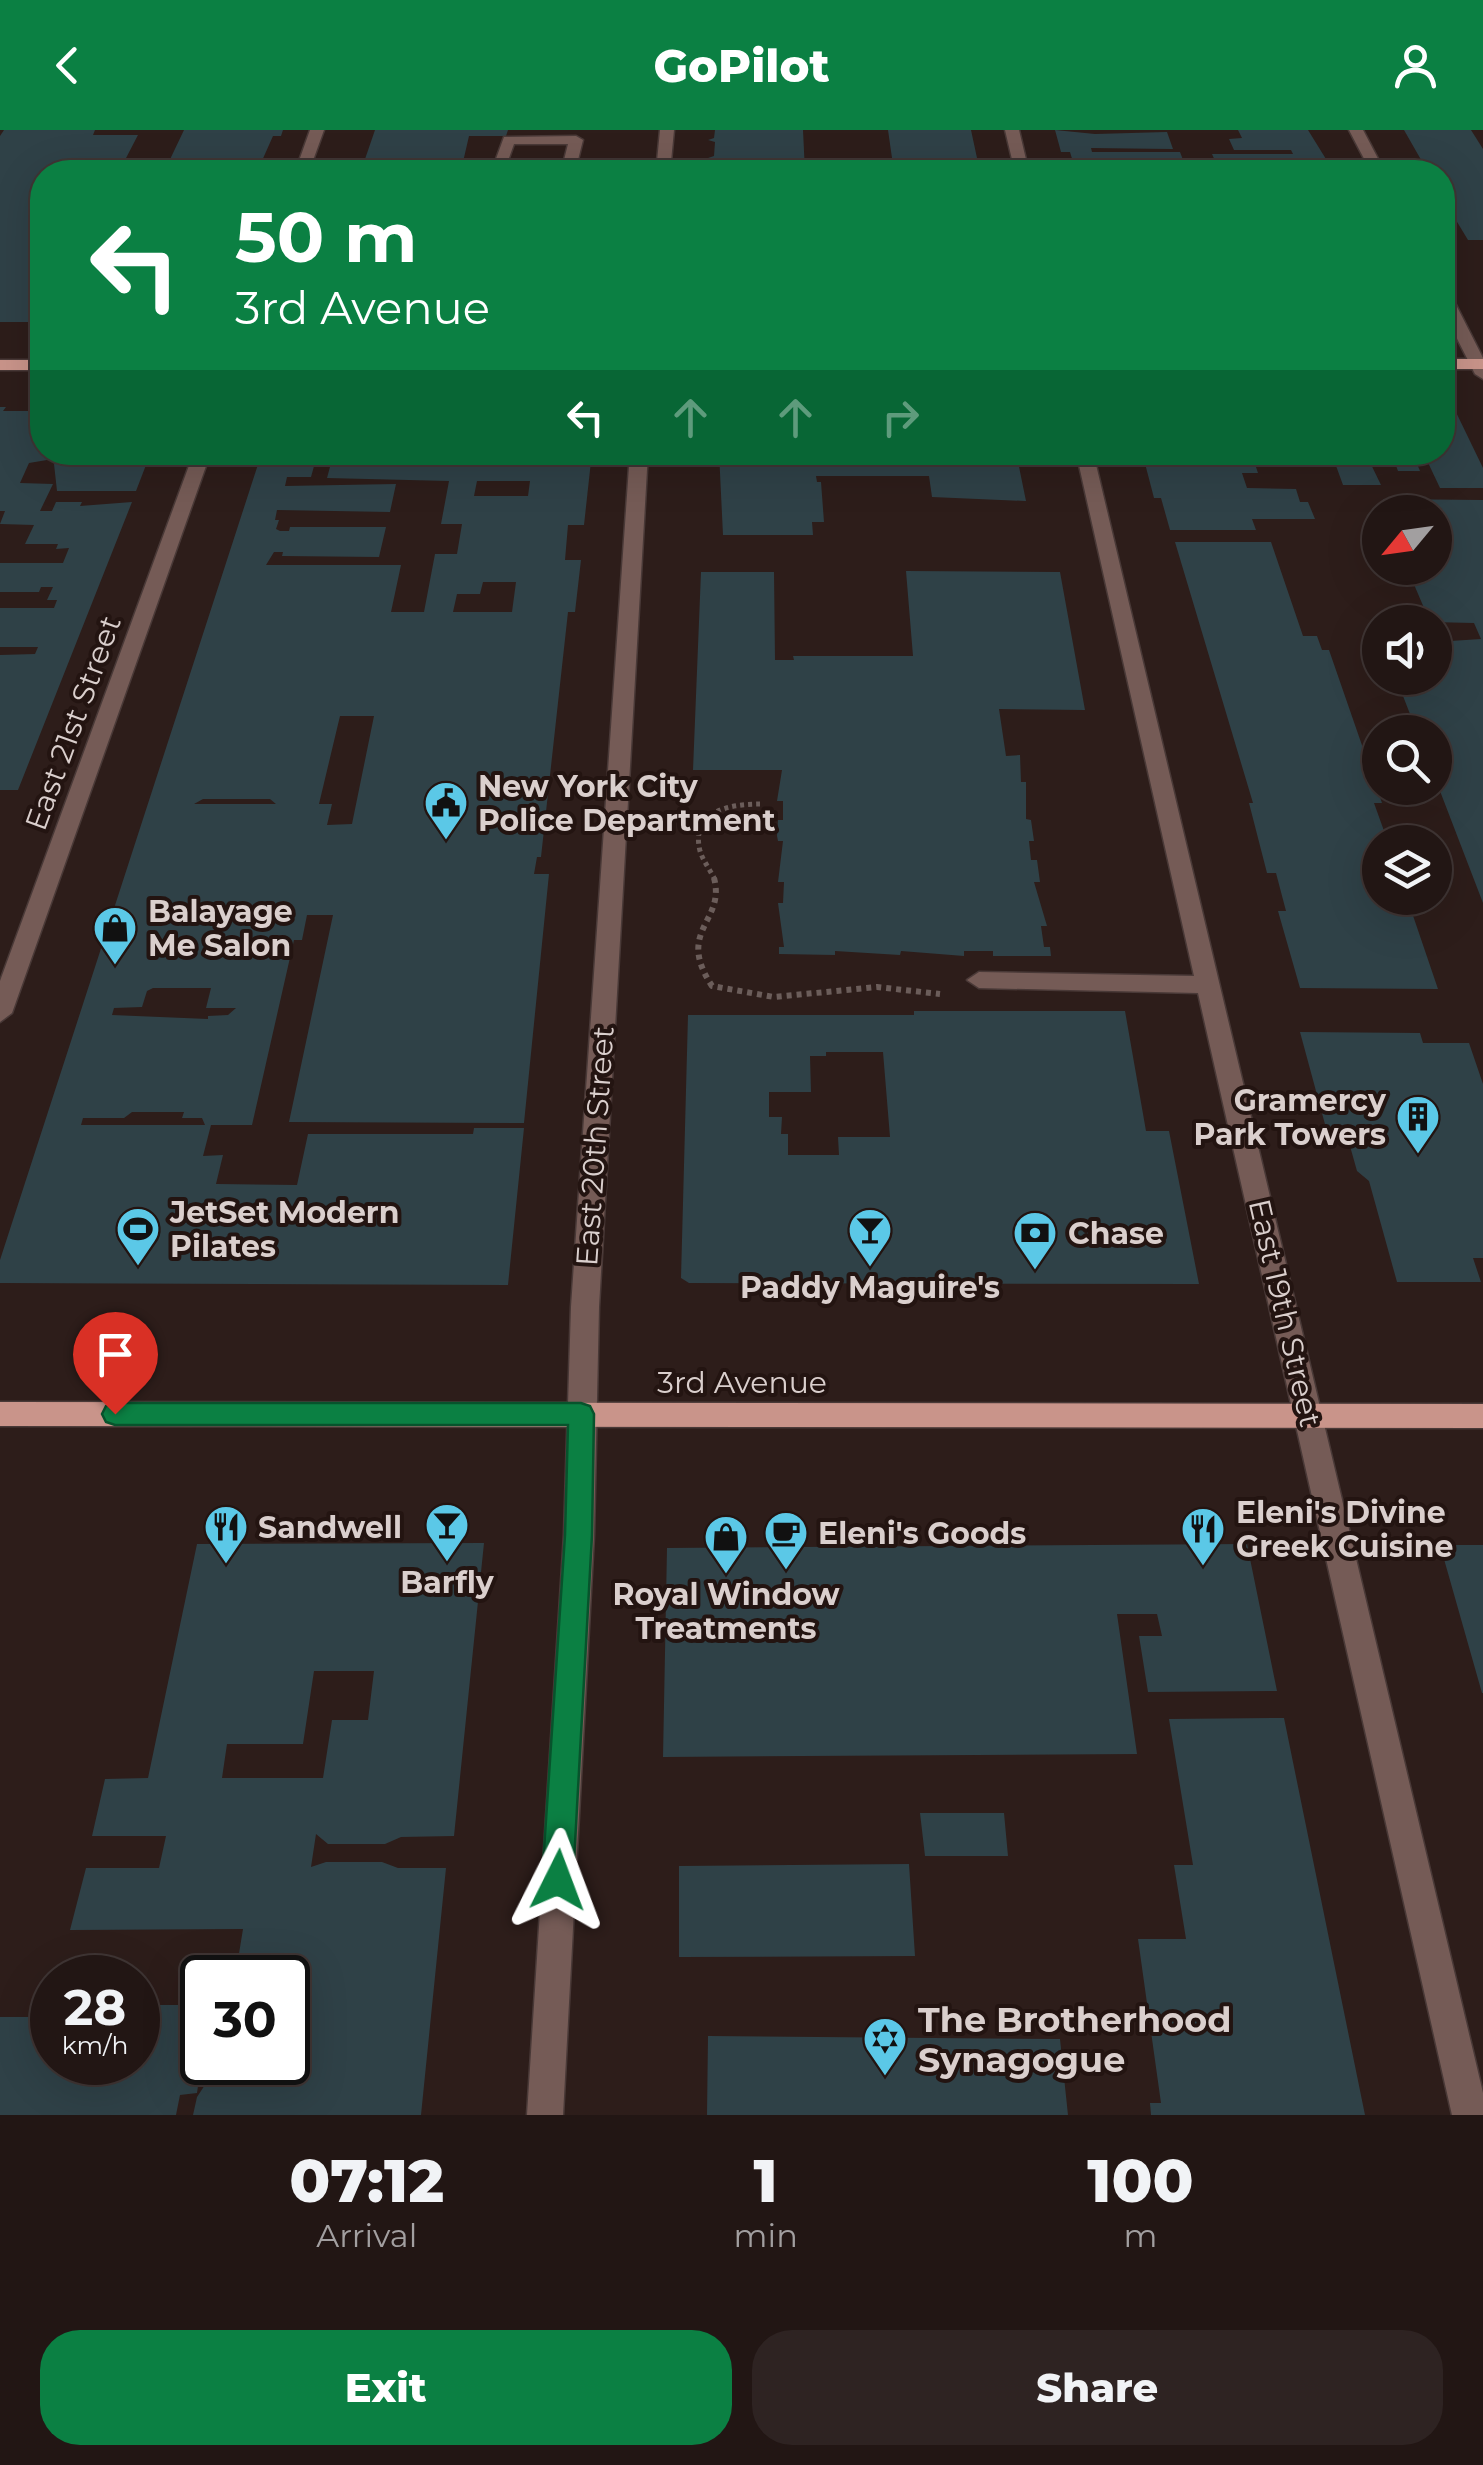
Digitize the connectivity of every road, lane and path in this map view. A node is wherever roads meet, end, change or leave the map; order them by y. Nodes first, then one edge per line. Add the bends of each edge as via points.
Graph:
1 (318, 130) edge
2 (667, 130) edge
3 (1012, 130) edge
4 (1356, 130) edge
5 (306, 160) edge
6 (502, 160) edge
7 (571, 160) edge
8 (664, 160) edge
9 (1019, 160) edge
10 (1372, 160) edge
11 (1455, 317) edge
12 (30, 364) edge
13 (0, 365) edge
14 (1455, 365) edge
15 (1482, 367) edge
16 (198, 465) edge
17 (637, 465) edge
18 (1087, 465) edge
19 (760, 804) dead end
20 (979, 980) joint
21 (1209, 985) junction
22 (0, 1014) edge
23 (0, 1414) edge
24 (581, 1414) junction
25 (1310, 1416) junction
26 (1483, 1416) edge
27 (545, 2115) edge
28 (1470, 2115) edge

1 - 5 street
2 - 8 street
3 - 9 street
4 - 10 street
6 - 7 street via 510,140 576,140
11 - 15 street
12 - 13 main road
14 - 15 main road
16 - 22 street, East 21st Street
17 - 24 street, East 20th Street
18 - 21 street, East 19th Street
19 - 20 path via 715,808 702,822 700,851 717,892 701,923 697,953 712,986 780,998 904,984 956,998
20 - 21 street
21 - 25 street, East 19th Street
23 - 24 main road, 3rd Avenue
24 - 25 main road, 3rd Avenue
24 - 27 street, East 20th Street
25 - 26 main road, 3rd Avenue
25 - 28 street, East 19th Street

